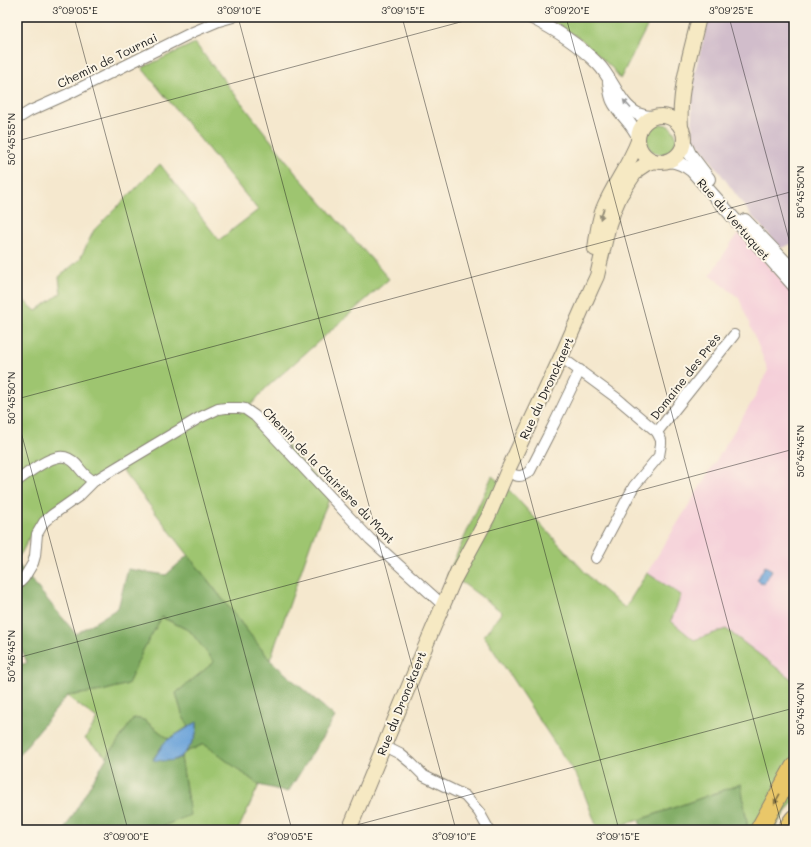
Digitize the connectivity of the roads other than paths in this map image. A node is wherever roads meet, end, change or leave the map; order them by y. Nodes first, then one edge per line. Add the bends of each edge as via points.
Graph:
1 (233, 17) edge
2 (530, 17) edge
3 (699, 17) edge
4 (686, 67) junction
5 (609, 79) junction
6 (656, 117) junction
7 (17, 119) edge
8 (682, 134) junction
9 (638, 139) junction
10 (654, 161) junction
11 (669, 161) junction
12 (794, 271) edge
13 (794, 286) edge
14 (584, 304) junction
15 (734, 335) dead end
16 (561, 357) junction
17 (580, 370) junction
18 (657, 432) junction
19 (508, 472) junction
20 (17, 481) edge
21 (94, 481) junction
22 (596, 558) dead end
23 (17, 585) edge
24 (443, 605) junction
25 (384, 746) junction
26 (794, 767) edge
27 (794, 819) edge
28 (349, 830) edge
29 (489, 830) edge
30 (759, 830) edge
31 (786, 830) edge

1 - 7 street, Chemin de Tournai via 197,30
2 - 5 street via 576,45 599,65
3 - 4 main road
4 - 6 main road via 670,108 666,113
4 - 8 main road via 682,96
6 -> 5 street via 643,116 628,107
5 - 9 street via 614,103
6 - 8 main road via 672,119 678,124
6 - 9 main road via 642,125
8 - 11 main road via 682,148
8 - 12 street, Rue du Vertuquet via 690,154 700,168
9 - 10 main road via 644,155
9 -> 14 main road, Rue du Dronckaert via 601,214
10 - 11 main road
10 - 14 main road, Rue du Dronckaert via 637,170 620,196 609,224 596,276
11 - 13 street, Rue du Vertuquet via 682,164 692,172
14 - 16 main road, Rue du Dronckaert
15 - 18 street, Domaine des Près
16 - 17 street, Domaine des Près
16 - 19 main road, Rue du Dronckaert
17 - 18 street, Domaine des Près
17 - 19 street via 530,470 524,476
18 - 22 street, Domaine des Près via 662,444 659,456 634,486
19 - 24 main road, Rue du Dronckaert via 486,502
20 - 21 street via 58,457 71,460
21 - 23 street, Chemin de la Clairière du Mont via 79,496 44,522 37,534 33,563
21 - 24 street, Chemin de la Clairière du Mont via 209,413 226,408 245,409 255,416 370,539
24 - 25 main road, Rue du Dronckaert
25 - 28 main road, Rue du Dronckaert
25 - 29 street via 400,754 424,776 465,796 479,812
26 -> 30 highway
27 - 31 highway

